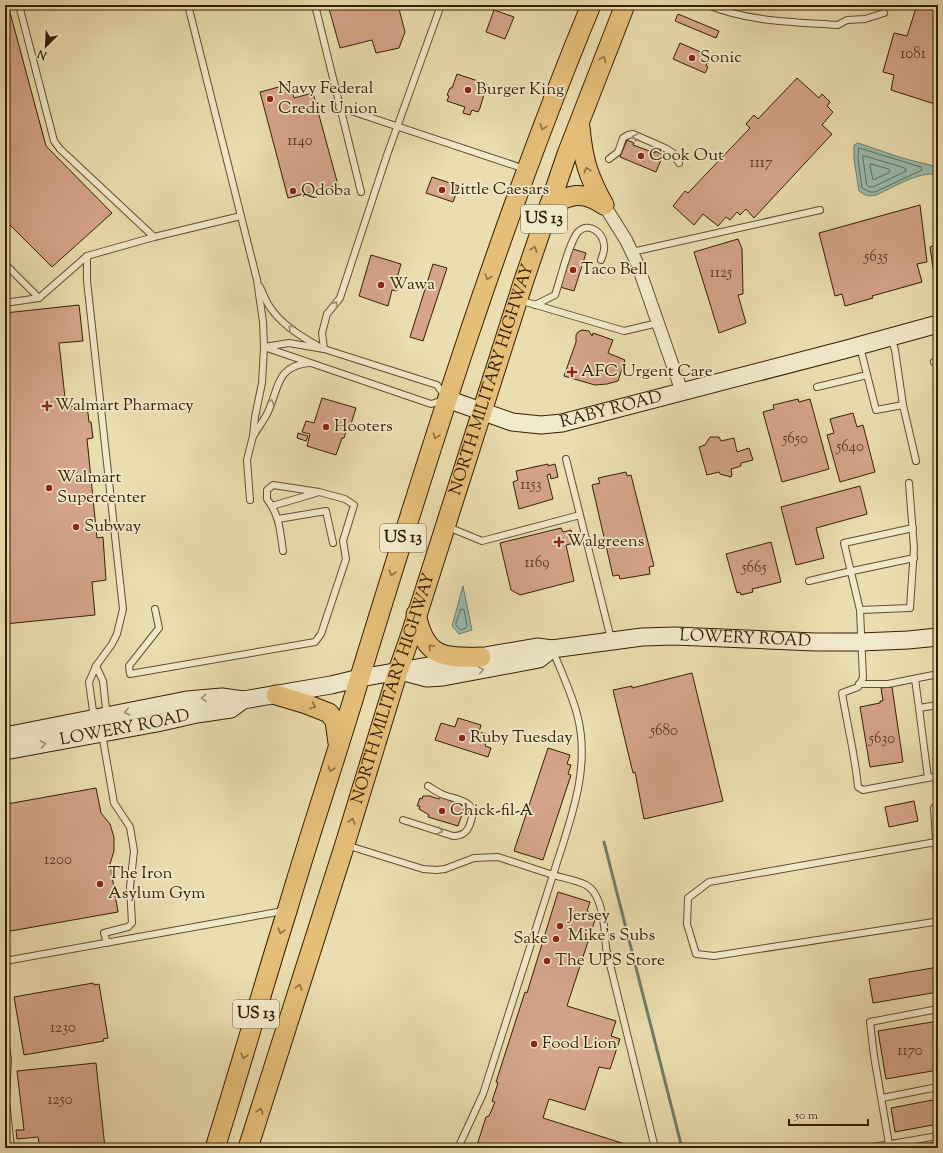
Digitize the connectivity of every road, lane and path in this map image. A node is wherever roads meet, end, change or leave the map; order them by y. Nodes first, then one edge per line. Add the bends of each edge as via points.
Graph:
1 (19, 5) edge
2 (188, 5) edge
3 (315, 5) edge
4 (441, 5) edge
5 (591, 5) edge
6 (625, 5) edge
7 (708, 5) edge
8 (884, 13) dead end
9 (340, 107) junction
10 (579, 121) junction
11 (397, 125) junction
12 (610, 159) dead end
13 (678, 163) dead end
14 (527, 169) junction
15 (361, 192) dead end
16 (604, 205) junction
17 (548, 207) junction
18 (820, 210) dead end
19 (241, 216) junction
20 (154, 237) junction
21 (632, 252) junction
22 (87, 256) junction
23 (602, 260) dead end
24 (5, 264) edge
25 (257, 280) junction
26 (39, 298) junction
27 (518, 299) junction
28 (5, 303) edge
29 (535, 305) junction
30 (658, 323) junction
31 (938, 324) edge
32 (891, 337) junction
33 (860, 346) junction
34 (264, 347) junction
35 (324, 349) junction
36 (313, 363) junction
37 (867, 375) junction
38 (817, 387) dead end
39 (682, 392) junction
40 (447, 399) junction
41 (903, 404) junction
42 (482, 412) junction
43 (253, 436) junction
44 (566, 459) dead end
45 (916, 461) dead end
46 (909, 483) dead end
47 (318, 492) junction
48 (250, 500) dead end
49 (272, 506) junction
50 (580, 515) junction
51 (278, 519) junction
52 (445, 526) junction
53 (913, 528) junction
54 (333, 543) dead end
55 (283, 551) dead end
56 (914, 558) junction
57 (851, 571) junction
58 (809, 581) dead end
59 (155, 609) dead end
60 (860, 610) junction
61 (416, 614) junction
62 (938, 636) edge
63 (612, 641) junction
64 (861, 642) junction
65 (552, 649) junction
66 (481, 657) junction
67 (96, 666) junction
68 (398, 671) junction
69 (938, 674) edge
70 (360, 678) junction
71 (915, 679) junction
72 (859, 684) junction
73 (276, 695) junction
74 (938, 705) edge
75 (919, 708) junction
76 (100, 722) junction
77 (5, 736) edge
78 (339, 745) junction
79 (5, 751) edge
80 (938, 776) edge
81 (928, 778) junction
82 (428, 786) dead end
83 (938, 807) edge
84 (402, 820) dead end
85 (936, 842) junction
86 (345, 844) junction
87 (938, 871) edge
88 (553, 875) junction
89 (287, 910) junction
90 (938, 919) edge
91 (106, 943) junction
92 (5, 961) edge
93 (938, 1009) edge
94 (5, 1040) edge
95 (938, 1087) edge
96 (882, 1098) junction
97 (938, 1136) edge
98 (889, 1144) junction
99 (11, 1148) edge
100 (215, 1148) edge
101 (248, 1148) edge
102 (458, 1148) edge
103 (655, 1148) edge
104 (867, 1148) edge

1 - 20 lane via 54,141
2 - 19 lane
3 - 9 lane
4 - 11 lane
5 -> 14 main road, NORTH MILITARY HIGHWAY / US 13
10 -> 6 main road, NORTH MILITARY HIGHWAY / US 13
7 - 8 lane via 769,20 838,25 847,20 864,19
9 - 11 lane
9 - 15 lane
16 -> 10 main road via 587,170
10 - 17 main road, NORTH MILITARY HIGHWAY / US 13
11 - 14 lane
35 -> 11 lane via 322,333 327,314 340,298
13 -> 12 lane via 673,153 667,149 633,134 623,138 618,152
14 -> 40 main road, NORTH MILITARY HIGHWAY / US 13
16 - 17 main road via 596,199 577,195
16 - 21 street
27 -> 17 main road, NORTH MILITARY HIGHWAY / US 13
18 - 21 lane
19 - 20 lane
19 - 25 lane
20 - 22 lane
21 - 30 street
22 - 26 lane
22 - 67 lane via 87,285 123,609 117,634
23 - 29 lane via 605,250 601,235 596,229 588,227 580,230 572,243 555,295
24 - 26 lane
25 - 34 lane
35 -> 25 lane via 304,338 280,319 268,305
26 - 28 lane
27 - 29 lane
27 - 42 main road, NORTH MILITARY HIGHWAY / US 13
29 - 30 lane via 624,331
30 - 39 street
31 - 32 street, RABY ROAD
32 - 33 street, RABY ROAD
32 - 41 lane
33 - 37 lane
33 - 39 street, RABY ROAD
34 - 35 lane via 289,343
34 - 36 lane
34 - 43 lane via 262,383
35 - 40 lane via 437,385
36 - 40 lane via 431,404
43 -> 36 lane via 268,413 282,376 299,364
37 - 38 lane
37 - 41 lane via 876,410
39 - 42 street, RABY ROAD via 562,423 541,425 512,422
40 - 42 street, RABY ROAD
40 -> 70 main road, NORTH MILITARY HIGHWAY / US 13
41 - 45 lane
42 - 52 main road, NORTH MILITARY HIGHWAY / US 13
43 - 48 lane via 247,460
44 - 50 lane
46 - 53 lane
47 - 49 lane
47 - 49 lane via 274,485 267,490 267,499
47 - 59 lane via 345,499 354,506 343,541 346,559 343,570 321,634 315,642 130,674 129,666 159,628
49 - 51 lane
50 - 52 lane via 482,540
50 - 63 lane
51 - 54 lane via 326,511
51 - 55 lane
52 - 61 main road, NORTH MILITARY HIGHWAY / US 13
53 - 56 lane
53 - 57 lane via 844,543
56 - 57 lane
56 - 60 lane via 910,608
57 - 58 lane
57 - 60 lane
60 - 64 lane
66 -> 61 main road via 459,658 430,648 419,628
61 - 68 main road, NORTH MILITARY HIGHWAY / US 13
62 - 64 street, LOWERY ROAD
63 - 64 street, LOWERY ROAD via 675,636
63 - 65 street, LOWERY ROAD
64 - 72 lane via 863,678
65 - 66 street, LOWERY ROAD via 537,647
68 -> 65 street, LOWERY ROAD via 427,678 443,677 539,659
65 - 88 lane via 577,714 582,748 578,794
66 - 68 street, LOWERY ROAD
67 - 76 lane via 103,681 106,709
67 - 76 lane via 89,682 93,711
68 - 70 street, LOWERY ROAD
86 -> 68 main road, NORTH MILITARY HIGHWAY / US 13
69 - 71 lane
70 - 73 street, LOWERY ROAD
70 - 78 main road, NORTH MILITARY HIGHWAY / US 13
71 - 72 lane via 888,684
71 - 75 lane
72 - 81 lane via 858,687 842,693 858,787 863,790
73 - 76 street, LOWERY ROAD via 243,700 231,709 157,723
73 -> 78 main road via 329,713 335,721
74 - 75 lane
75 - 81 lane
76 - 77 street, LOWERY ROAD
79 -> 76 street, LOWERY ROAD
76 - 91 lane via 114,803 130,827 134,851 130,887 132,923 128,927 104,933
78 -> 89 main road, NORTH MILITARY HIGHWAY / US 13
80 - 81 lane
84 -> 82 lane via 453,836 460,836 467,831 473,816 472,809 466,803 442,795
83 - 85 lane via 934,808
85 - 87 lane
85 - 90 lane via 709,882 688,898 687,924 696,954 714,956 934,922
86 - 88 lane via 424,869 446,869 474,858 498,857
101 -> 86 main road, NORTH MILITARY HIGHWAY / US 13
88 - 102 lane via 482,1094
88 - 103 lane via 586,885 596,895 606,948
89 - 91 lane
89 -> 100 main road, NORTH MILITARY HIGHWAY / US 13
91 - 92 lane
93 - 96 lane via 870,1022
94 - 99 lane via 8,1059 6,1100
95 - 96 lane
96 - 98 lane
97 - 98 lane
98 - 104 lane

